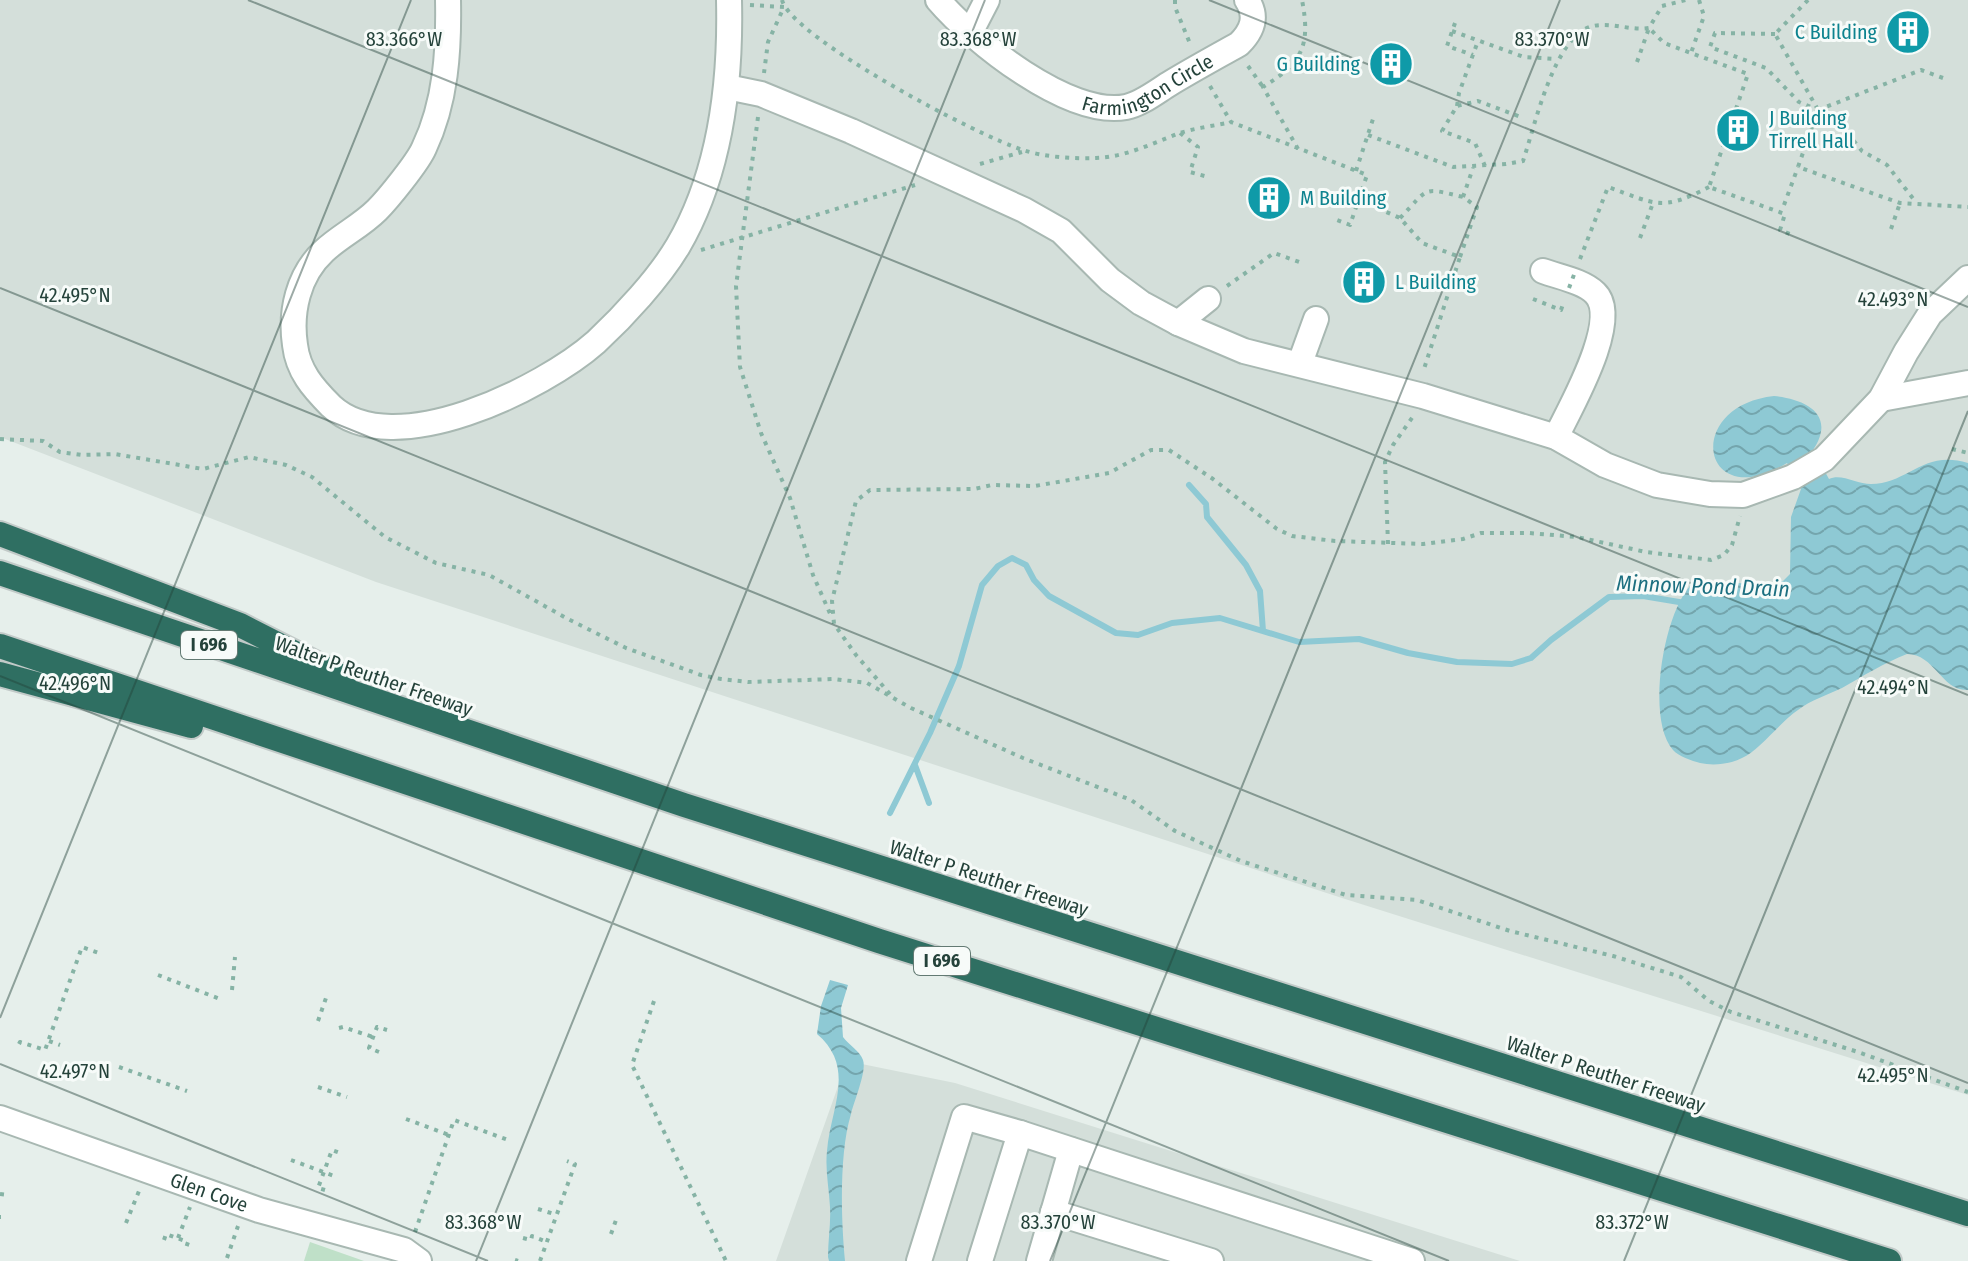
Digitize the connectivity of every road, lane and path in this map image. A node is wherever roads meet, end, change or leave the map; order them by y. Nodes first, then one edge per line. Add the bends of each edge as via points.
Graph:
1 (448, 0) edge
2 (782, 0) edge
3 (938, 0) edge
4 (987, 0) edge
5 (1175, 0) edge
6 (1247, 0) edge
7 (1302, 0) edge
8 (1686, 0) edge
9 (1699, 0) edge
10 (1808, 0) edge
11 (729, 2) edge
12 (1661, 3) edge
13 (784, 7) junction
14 (1455, 23) dead end
15 (1649, 28) junction
16 (1452, 31) junction
17 (970, 33) junction
18 (1775, 34) junction
19 (1478, 41) junction
20 (1691, 53) junction
21 (1473, 55) junction
22 (1557, 59) junction
23 (1637, 62) dead end
24 (1199, 67) junction
25 (1236, 72) dead end
26 (1943, 78) dead end
27 (727, 87) junction
28 (1263, 87) junction
29 (761, 94) junction
30 (1457, 106) junction
31 (1818, 110) junction
32 (1374, 116) dead end
33 (1521, 117) dead end
34 (1231, 122) junction
35 (1180, 133) junction
36 (1368, 135) junction
37 (1299, 150) junction
38 (1024, 151) junction
39 (1474, 166) junction
40 (1485, 166) junction
41 (1798, 167) junction
42 (1356, 171) junction
43 (948, 175) junction
44 (1208, 177) dead end
45 (1709, 187) junction
46 (1463, 197) junction
47 (1358, 200) junction
48 (1915, 202) junction
49 (1653, 203) junction
50 (1900, 203) junction
51 (1784, 205) dead end
52 (1968, 207) edge
53 (1400, 218) junction
54 (1337, 220) dead end
55 (1891, 229) dead end
56 (1790, 234) dead end
57 (742, 238) junction
58 (1640, 238) dead end
59 (678, 246) junction
60 (1460, 257) junction
61 (1302, 263) dead end
62 (1543, 271) dead end
63 (1968, 278) edge
64 (1208, 299) joint
65 (1533, 299) dead end
66 (1316, 319) dead end
67 (1178, 323) junction
68 (1300, 363) junction
69 (1968, 383) edge
70 (1420, 395) junction
71 (1881, 399) junction
72 (1556, 437) junction
73 (0, 439) edge
74 (1952, 449) dead end
75 (1968, 453) edge
76 (1743, 495) junction
77 (0, 534) edge
78 (1388, 544) junction
79 (0, 573) edge
80 (834, 624) junction
81 (0, 646) edge
82 (0, 674) edge
83 (892, 695) junction
84 (417, 716) junction
85 (427, 791) junction
86 (99, 953) dead end
87 (235, 957) dead end
88 (158, 975) dead end
89 (232, 990) dead end
90 (327, 995) dead end
91 (220, 999) dead end
92 (654, 1001) dead end
93 (318, 1021) dead end
94 (339, 1028) dead end
95 (387, 1030) dead end
96 (373, 1037) junction
97 (49, 1041) junction
98 (19, 1044) dead end
99 (60, 1045) dead end
100 (379, 1052) dead end
101 (119, 1067) dead end
102 (318, 1087) dead end
103 (187, 1091) dead end
104 (1968, 1092) edge
105 (347, 1097) dead end
106 (0, 1118) edge
107 (406, 1119) dead end
108 (1020, 1133) junction
109 (449, 1135) junction
110 (508, 1140) dead end
111 (1071, 1150) junction
112 (343, 1154) dead end
113 (291, 1160) dead end
114 (567, 1161) dead end
115 (147, 1170) junction
116 (324, 1172) junction
117 (334, 1176) dead end
118 (197, 1188) junction
119 (325, 1190) dead end
120 (0, 1194) edge
121 (9, 1195) dead end
122 (246, 1205) junction
123 (538, 1209) dead end
124 (1053, 1212) junction
125 (1968, 1214) edge
126 (557, 1215) junction
127 (616, 1220) dead end
128 (126, 1223) dead end
129 (611, 1234) dead end
130 (178, 1238) junction
131 (523, 1238) dead end
132 (164, 1240) dead end
133 (547, 1242) junction
134 (186, 1248) dead end
135 (413, 1257) edge
136 (227, 1258) dead end
137 (540, 1261) edge
138 (726, 1261) edge
139 (919, 1261) edge
140 (980, 1261) edge
141 (1039, 1261) edge
142 (1211, 1261) edge
143 (1412, 1261) edge
144 (1889, 1261) edge

1 - 59 street via 444,88 424,150 378,210 322,252 293,309 295,350 304,375 319,394 347,416 380,426 425,425 505,399 595,343 656,278
2 - 13 path
3 - 17 street, Farmington Circle
4 - 17 street
5 - 24 path
6 - 24 street, Farmington Circle via 1253,19 1249,33
7 - 28 path via 1302,51 1289,71
8 - 12 path
9 - 20 path via 1704,16
10 - 18 path
11 - 13 path
11 - 27 street
12 - 15 path
13 - 29 path via 768,42
13 - 38 path via 798,23 867,70 944,115
14 - 16 path
15 - 20 path via 1664,43
15 - 22 path via 1595,26 1572,37
15 - 23 path
16 - 19 path
16 - 21 path via 1447,46
17 - 24 street, Farmington Circle via 1075,102 1091,106 1137,103
18 - 31 path
18 - 31 path via 1715,33 1710,47 1766,68 1799,102
19 - 21 path
19 - 22 path via 1524,57
20 - 45 path via 1748,74
21 - 30 path
22 - 40 path via 1523,161
24 - 34 path
25 - 28 path via 1250,65
26 - 31 path via 1921,70
27 - 29 street
27 - 59 street via 716,147
28 - 37 path
29 - 43 street
29 - 57 path
30 - 33 path via 1478,101
30 - 40 path via 1442,131 1475,143
31 - 41 path
31 - 48 path via 1862,151 1887,165
32 - 36 path
34 - 35 path
34 - 37 path
35 - 38 path via 1145,148 1096,158
35 - 44 path via 1198,147 1190,172
36 - 39 path via 1453,167
36 - 42 path
37 - 42 path
38 - 43 path
39 - 40 path
39 - 46 path
41 - 50 path
41 - 51 path
42 - 47 path via 1367,175
43 - 57 path
43 - 67 street via 1061,231 1110,280
45 - 49 path via 1667,205
45 - 56 path via 1785,214 1780,230
46 - 53 path via 1426,191
46 - 60 path via 1477,207
47 - 53 path
47 - 54 path via 1350,225
48 - 50 path
48 - 52 path
49 - 58 path
49 - 65 path, bridge via 1608,187 1561,310
50 - 55 path
53 - 60 path via 1422,243
57 - 59 path via 701,250
57 - 80 path via 736,286 740,367
60 - 70 path via 1433,334
61 - 64 path via 1274,253
62 - 72 street via 1586,287 1604,309 1602,330
63 - 71 street via 1930,314
64 - 67 street
66 - 68 street
67 - 68 street via 1244,351
68 - 70 street
69 - 71 street
70 - 72 street
70 - 78 path via 1385,462
71 - 76 street via 1824,459
72 - 76 street via 1605,465 1657,485
73 - 83 path via 43,441 60,452 115,454 203,469 249,457 286,465 312,477 385,537 436,563 489,575 626,648 721,679 834,679 867,683
74 - 75 path
76 - 78 path via 1732,545 1711,560 1529,533
77 - 84 highway via 240,625
78 - 80 path via 1292,536 1169,450 1151,450 1109,473 1035,486 870,490 856,501 832,601
79 - 84 highway, Walter P Reuther Freeway / I 696
80 - 83 path
81 - 85 highway, I 696
82 - 85 highway
83 - 104 path via 1023,758 1131,800 1175,831 1241,861 1346,895 1417,900 1681,977 1731,1012
84 - 125 highway, Walter P Reuther Freeway / I 696 via 845,858
85 - 144 highway, I 696 via 879,941
86 - 97 path via 82,947
87 - 89 path
88 - 91 path
90 - 93 path
92 - 138 path via 632,1065
94 - 96 path
95 - 96 path via 377,1027
96 - 100 path via 369,1048
97 - 98 path via 45,1050
97 - 99 path
101 - 103 path
102 - 105 path
106 - 115 street, Glen Cove
107 - 109 path
108 - 111 street
108 - 139 street via 964,1117
108 - 140 street
109 - 110 path via 454,1120
109 - 135 path
111 - 124 street
111 - 143 street
112 - 116 path via 332,1150
113 - 116 path
114 - 126 path via 575,1164
115 - 118 street, Glen Cove
115 - 128 path
116 - 117 path
116 - 119 path via 318,1188
118 - 122 street, Glen Cove
118 - 130 path
120 - 121 path
122 - 135 street, Glen Cove
122 - 136 path
123 - 126 path
124 - 141 street
124 - 142 street
126 - 133 path
127 - 129 path
130 - 132 path via 166,1234
130 - 134 path via 188,1242
131 - 133 path via 531,1240 532,1234
133 - 137 path

